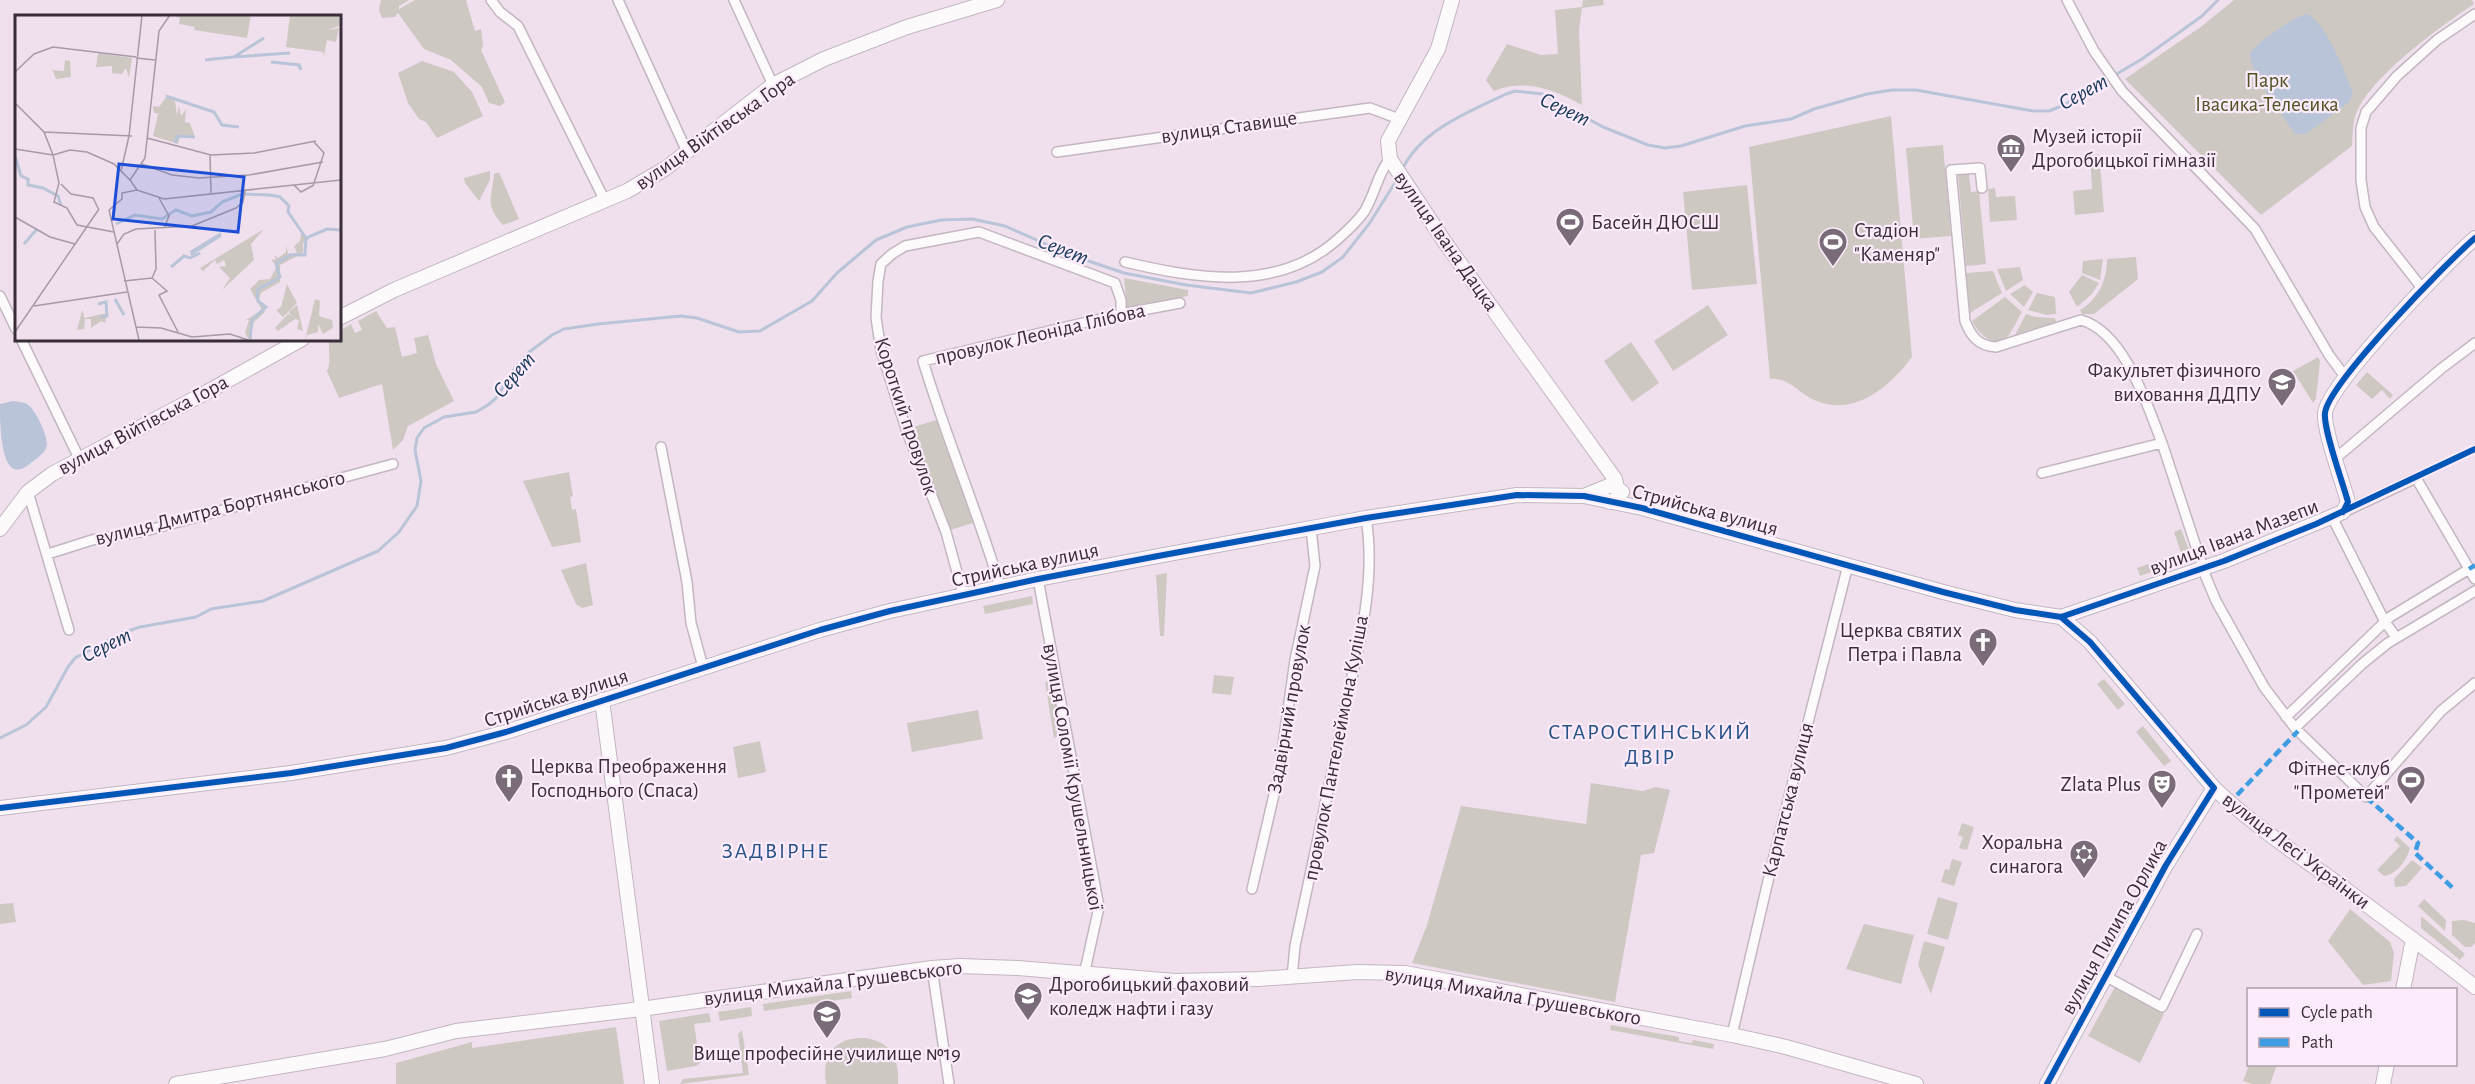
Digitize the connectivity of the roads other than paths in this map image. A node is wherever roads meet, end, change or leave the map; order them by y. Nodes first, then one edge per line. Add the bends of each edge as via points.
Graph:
1 (491, 0) edge
2 (618, 0) edge
3 (734, 0) edge
4 (997, 0) edge
5 (1452, 0) edge
6 (2067, 0) edge
7 (2475, 14) edge
8 (773, 86) junction
9 (1399, 119) junction
10 (687, 152) junction
11 (1057, 152) dead end
12 (1392, 163) junction
13 (1983, 188) dead end
14 (604, 201) junction
15 (2475, 238) edge
16 (1125, 262) dead end
17 (2422, 288) junction
18 (0, 296) edge
19 (1180, 303) dead end
20 (1121, 314) junction
21 (340, 317) edge
22 (15, 327) edge
23 (21, 340) edge
24 (300, 340) edge
25 (2475, 344) edge
26 (2346, 378) junction
27 (2162, 443) junction
28 (661, 447) dead end
29 (79, 458) junction
30 (2336, 458) junction
31 (393, 464) dead end
32 (2042, 473) dead end
33 (1612, 488) junction
34 (28, 492) junction
35 (1584, 496) junction
36 (1610, 502) junction
37 (1642, 508) junction
38 (2337, 515) junction
39 (1366, 518) junction
40 (1311, 528) junction
41 (0, 530) edge
42 (48, 554) junction
43 (1848, 565) junction
44 (2203, 568) junction
45 (2469, 569) junction
46 (1038, 579) junction
47 (2475, 579) edge
48 (1000, 586) junction
49 (2475, 591) edge
50 (963, 594) junction
51 (2061, 618) junction
52 (2385, 622) junction
53 (69, 630) dead end
54 (2396, 637) junction
55 (703, 667) junction
56 (2475, 683) edge
57 (602, 700) junction
58 (2286, 717) junction
59 (2295, 728) junction
60 (2214, 788) junction
61 (0, 808) edge
62 (1252, 889) dead end
63 (2198, 933) dead end
64 (2413, 939) junction
65 (932, 968) junction
66 (1084, 975) junction
67 (2105, 976) junction
68 (1292, 977) junction
69 (2475, 987) edge
70 (2403, 988) edge
71 (641, 1009) junction
72 (1732, 1035) junction
73 (2387, 1066) edge
74 (176, 1084) edge
75 (652, 1084) edge
76 (950, 1084) edge
77 (1916, 1084) edge
78 (2047, 1084) edge
79 (2383, 1084) edge

1 - 14 street via 518,26
2 - 10 street
3 - 8 street
4 - 8 street, вулиця Війтівська Гора via 875,39
5 - 9 street, вулиця Івана Дацка via 1438,49
6 - 26 street via 2117,84 2255,230
7 - 17 street via 2437,40 2397,76 2366,112 2361,128 2365,207 2374,227
8 - 10 street, вулиця Війтівська Гора
9 - 11 street, вулиця Ставище via 1371,108
9 - 12 street, вулиця Івана Дацка via 1388,141
10 - 14 street, вулиця Війтівська Гора via 644,182
12 - 16 street via 1383,167 1363,213 1324,251 1297,266 1236,278 1186,274
12 - 33 street, вулиця Івана Дацка via 1605,465
13 - 27 street via 1980,168 1951,171 1965,321 1970,334 1984,345 1996,347 2081,321 2092,324 2111,339 2130,369
14 - 21 street, вулиця Війтівська Гора via 393,290
15 - 17 street
17 - 26 street
18 - 22 street
19 - 20 street, провулок Леоніда Глібова
20 - 48 street, провулок Леоніда Глібова via 923,361
20 - 50 street, Короткий провулок via 1115,283 979,232 905,246 881,264 876,318 881,350 906,429 946,532
23 - 29 street
24 - 29 street, вулиця Війтівська Гора
25 - 30 street
26 - 30 street via 2325,413
27 - 32 street
27 - 44 street
28 - 55 street
29 - 34 street, вулиця Війтівська Гора
30 - 38 street via 2348,502
31 - 42 street, вулиця Дмитра Бортнянського
33 - 35 street, Стрийська вулиця
33 - 36 street via 1618,498
33 - 37 street, Стрийська вулиця
34 - 41 street, вулиця Війтівська Гора
34 - 42 street
35 - 36 street, Стрийська вулиця
35 - 39 street, Стрийська вулиця via 1517,495
36 - 37 street, Стрийська вулиця
37 - 43 street, Стрийська вулиця
38 - 44 street, вулиця Івана Мазепи
38 - 45 street, вулиця Івана Мазепи via 2416,478
38 - 52 street
39 - 40 street, Стрийська вулиця
39 - 68 street, провулок Пантелеймона Куліша via 1369,567 1365,603
40 - 46 street, Стрийська вулиця
40 - 62 street, Задвірний провулок via 1315,566 1295,660 1279,773
42 - 53 street
43 - 51 street, Стрийська вулиця via 2015,610
43 - 72 street, Карпатська вулиця
44 - 51 street, вулиця Івана Мазепи
44 - 58 street via 2234,635 2272,701
45 - 47 street
45 - 52 street
46 - 48 street, Стрийська вулиця
46 - 66 street, вулиця Соломії Крушельницької via 1099,907
48 - 50 street, Стрийська вулиця
49 - 54 street
50 - 55 street, Стрийська вулиця via 820,630
51 - 60 street, вулиця Лесі Українки via 2093,646
52 - 54 street
52 - 58 street
54 - 59 street
55 - 57 street, Стрийська вулиця
56 - 59 street via 2441,711 2366,797
57 - 61 street, Стрийська вулиця via 471,742 420,753
57 - 71 street
58 - 59 street
60 - 64 street, вулиця Лесі Українки via 2276,840
60 - 67 street, вулиця Пилипа Орлика
63 - 67 street via 2162,1007
64 - 69 street, вулиця Лесі Українки
64 - 70 street
65 - 66 street, вулиця Михайла Грушевського via 982,966
65 - 71 street, вулиця Михайла Грушевського
65 - 76 street
66 - 68 street, вулиця Михайла Грушевського via 1175,981
67 - 78 street, вулиця Пилипа Орлика
68 - 72 street, вулиця Михайла Грушевського via 1405,973
71 - 74 street, вулиця Михайла Грушевського via 464,1030 385,1049
71 - 75 street
72 - 77 street, вулиця Михайла Грушевського
73 - 79 street

